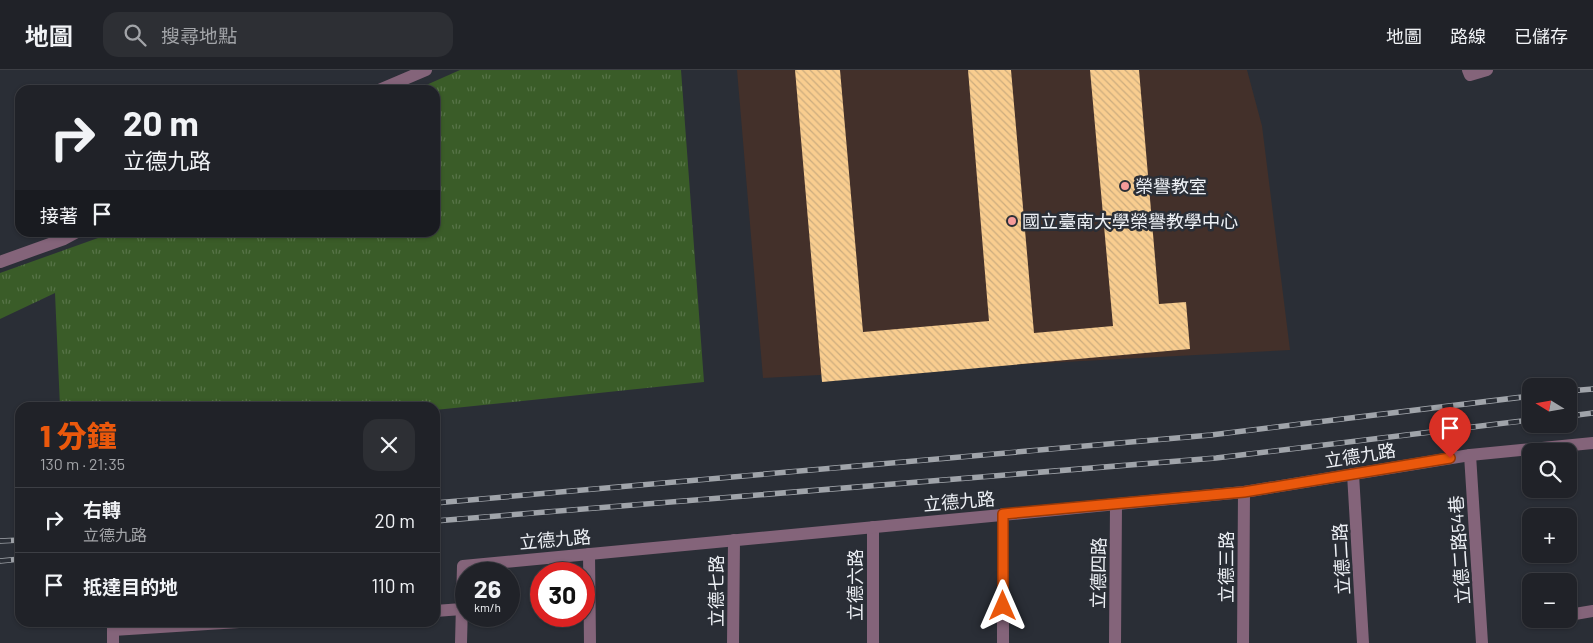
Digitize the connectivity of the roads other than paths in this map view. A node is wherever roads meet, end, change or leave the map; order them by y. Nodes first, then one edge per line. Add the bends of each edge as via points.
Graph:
1 (426, 70) edge
2 (1487, 70) edge
3 (1469, 72) edge
4 (391, 85) edge
5 (68, 237) edge
6 (0, 262) edge
7 (1593, 443) edge
8 (1470, 455) junction
9 (1353, 474) junction
10 (1244, 492) junction
11 (1116, 504) junction
12 (1003, 514) junction
13 (873, 526) junction
14 (734, 540) junction
15 (589, 554) junction
16 (504, 562) edge
17 (455, 610) edge
18 (440, 611) edge
19 (1593, 611) edge
20 (1577, 614) edge
21 (176, 627) edge
22 (461, 627) edge
23 (113, 632) edge
24 (461, 643) edge
25 (590, 643) edge
26 (733, 643) edge
27 (873, 643) edge
28 (1003, 643) edge
29 (1115, 643) edge
30 (1243, 643) edge
31 (1363, 643) edge
32 (1482, 643) edge

1 - 4 street
2 - 3 street
5 - 6 street
7 - 8 street, 立德九路
8 - 9 street, 立德九路
8 - 32 street, 立德二路54巷
9 - 10 street, 立德九路
9 - 31 street, 立德二路
10 - 11 street, 立德九路
10 - 30 street, 立德三路
11 - 12 street, 立德九路
11 - 29 street, 立德四路
12 - 13 street, 立德九路
12 - 28 street
13 - 14 street, 立德九路
13 - 27 street, 立德六路
14 - 15 street, 立德九路
14 - 26 street, 立德七路
15 - 16 street, 立德九路
15 - 25 street
17 - 18 street
19 - 20 street
21 - 23 street
22 - 24 street, 立德九路

